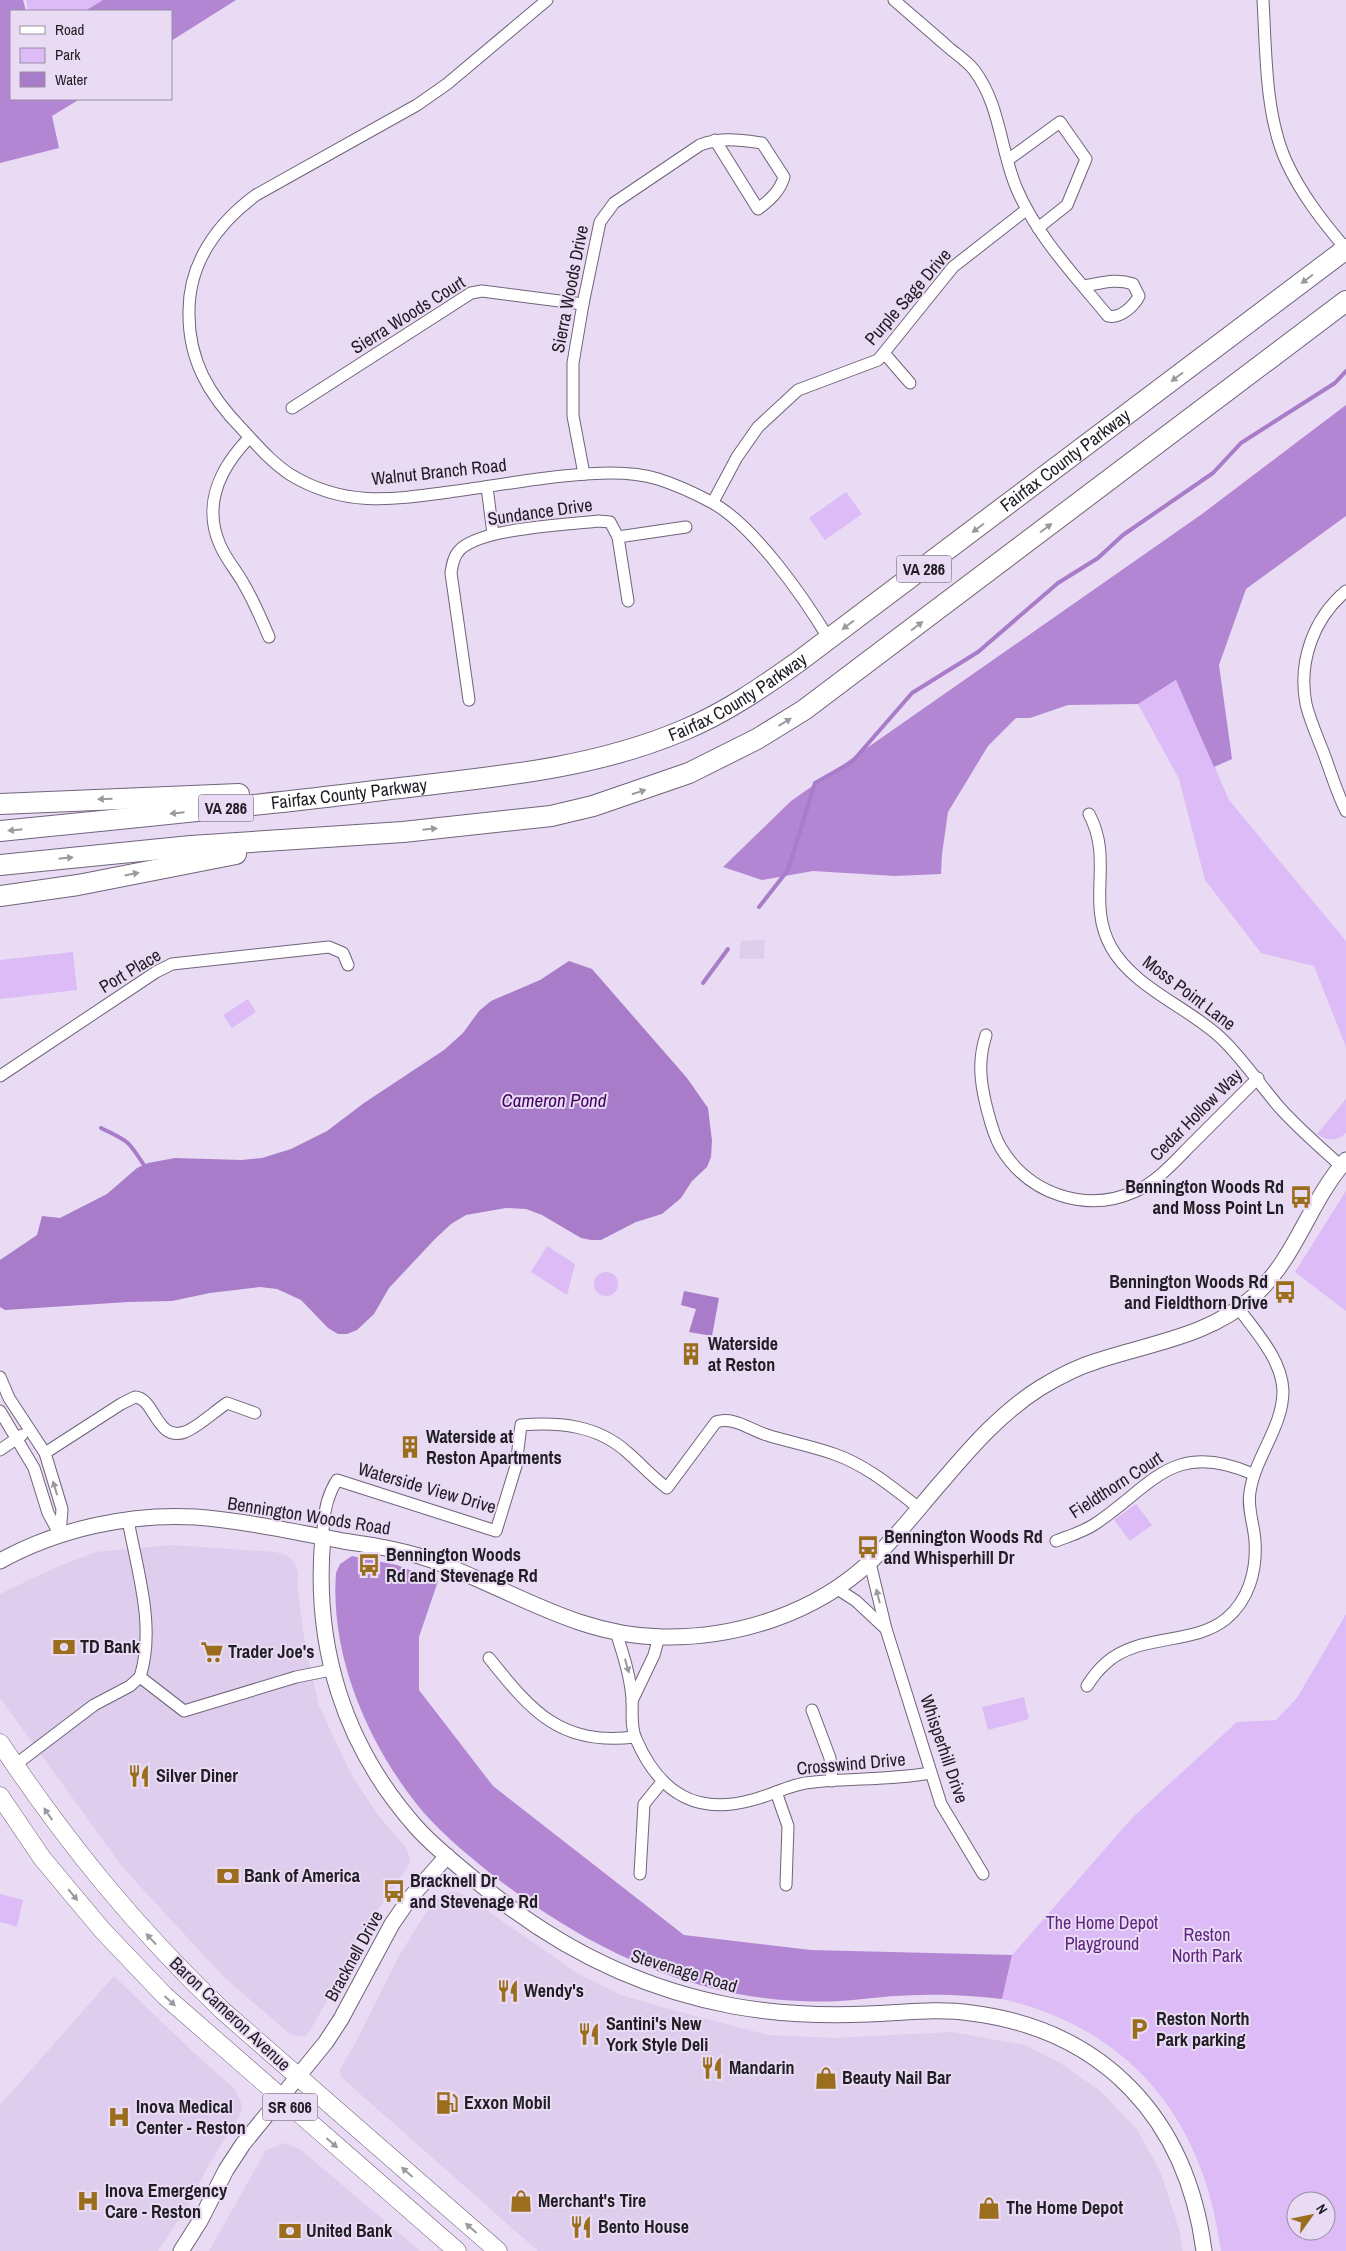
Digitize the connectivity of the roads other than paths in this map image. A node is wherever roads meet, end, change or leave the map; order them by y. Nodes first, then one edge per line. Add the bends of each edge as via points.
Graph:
1 (547, 0) edge
2 (894, 0) edge
3 (1263, 0) edge
4 (715, 140) junction
5 (1008, 159) junction
6 (1026, 210) junction
7 (1038, 228) junction
8 (1346, 249) edge
9 (1084, 286) junction
10 (1346, 301) edge
11 (583, 304) junction
12 (884, 353) junction
13 (910, 383) dead end
14 (292, 408) dead end
15 (249, 438) junction
16 (584, 474) junction
17 (487, 487) junction
18 (713, 502) junction
19 (686, 527) dead end
20 (493, 534) junction
21 (618, 537) junction
22 (1346, 591) edge
23 (628, 601) dead end
24 (269, 637) dead end
25 (829, 639) junction
26 (469, 700) dead end
27 (451, 781) junction
28 (0, 804) edge
29 (1346, 811) edge
30 (1089, 814) dead end
31 (0, 831) edge
32 (382, 834) junction
33 (0, 864) edge
34 (0, 896) edge
35 (348, 965) dead end
36 (986, 1035) dead end
37 (0, 1076) edge
38 (1258, 1078) junction
39 (1344, 1163) edge
40 (1239, 1309) junction
41 (0, 1377) edge
42 (0, 1411) edge
43 (255, 1413) dead end
44 (30, 1430) junction
45 (17, 1438) junction
46 (0, 1450) edge
47 (45, 1454) junction
48 (1253, 1474) junction
49 (919, 1508) junction
50 (128, 1520) junction
51 (60, 1536) junction
52 (324, 1536) junction
53 (1056, 1540) dead end
54 (0, 1561) edge
55 (870, 1563) junction
56 (836, 1588) junction
57 (886, 1629) junction
58 (616, 1632) junction
59 (659, 1637) junction
60 (489, 1658) dead end
61 (331, 1670) junction
62 (140, 1677) junction
63 (1087, 1686) dead end
64 (632, 1701) junction
65 (812, 1710) dead end
66 (635, 1737) junction
67 (0, 1743) edge
68 (14, 1765) junction
69 (930, 1773) junction
70 (832, 1781) junction
71 (662, 1782) junction
72 (776, 1792) junction
73 (0, 1796) edge
74 (447, 1856) junction
75 (640, 1874) dead end
76 (983, 1874) dead end
77 (786, 1885) dead end
78 (298, 2077) junction
79 (280, 2098) junction
80 (181, 2251) edge
81 (457, 2251) edge
82 (498, 2251) edge
83 (1204, 2251) edge

1 - 15 street, Walnut Branch Road via 418,105 237,208 209,242 192,285 189,307 192,348 208,390
2 - 5 street via 973,69 988,93
3 - 8 street via 1267,71 1277,132 1286,160 1302,192
4 - 4 street, Sierra Woods Drive via 762,143 784,177 768,202 758,208
4 - 11 street, Sierra Woods Drive via 700,145 614,203 600,222
5 - 6 street
5 - 7 street via 1060,122 1086,159 1067,205
6 - 7 street
6 - 12 street, Purple Sage Drive via 953,267
7 - 9 street
8 -> 25 highway, Fairfax County Parkway / VA 286
9 - 9 street via 1111,317 1133,305 1139,296 1133,284 1123,281
32 -> 10 highway, Fairfax County Parkway / VA 286 via 522,820 593,806 689,773 757,739 851,676
11 - 14 street, Sierra Woods Court via 482,291 470,294
11 - 16 street, Sierra Woods Drive via 573,363 573,416
12 - 13 street
12 - 18 street, Purple Sage Drive via 878,360 798,390 758,427 737,457
15 - 17 street, Walnut Branch Road via 290,474 311,485 354,498 400,498
15 - 24 street via 228,462 220,477 213,512 220,545 253,601
16 - 17 street, Walnut Branch Road
16 - 18 street, Walnut Branch Road via 644,475
17 - 20 street
18 - 25 street, Walnut Branch Road via 745,529 780,569
19 - 21 street
20 - 21 street, Sundance Drive via 598,521 610,522
20 - 26 street, Sundance Drive via 471,541 458,551 451,574
21 - 23 street
22 - 29 street via 1326,611 1316,629 1309,646 1304,686 1308,712
25 - 27 highway, Fairfax County Parkway / VA 286 via 741,700 684,730 582,763
27 -> 28 highway via 180,798
27 -> 31 highway, Fairfax County Parkway / VA 286 via 277,803
30 - 38 street, Moss Point Lane via 1100,841 1099,913 1111,947 1134,975 1195,1016 1220,1037
33 -> 32 highway, Fairfax County Parkway / VA 286 via 192,846
34 -> 32 highway via 78,885 235,854
35 - 37 street, Port Place via 343,953 330,947 172,964
36 - 38 street, Cedar Hollow Way via 979,1067 981,1086 992,1130 1000,1146 1024,1176 1041,1188 1076,1200 1115,1198 1145,1186 1169,1167
38 - 39 street, Moss Point Lane via 1302,1132
39 - 40 street, Bennington Woods Road via 1324,1190 1285,1261
40 - 48 street via 1272,1356 1283,1390 1274,1429
40 - 49 street, Bennington Woods Road via 1187,1335 1094,1361 1040,1388 988,1429
41 - 44 street via 9,1398
42 - 45 street
43 - 47 street via 227,1404 184,1432 174,1432 165,1429 145,1401 135,1397
44 - 45 street
44 - 47 street
45 - 46 street
45 - 51 street via 34,1468 48,1513
51 -> 47 street via 62,1509
48 - 53 street, Fieldthorn Court via 1221,1462 1188,1463 1169,1468 1096,1524
48 - 63 street via 1249,1494 1255,1557 1250,1586 1237,1609 1217,1626 1202,1632 1120,1654 1106,1662
49 - 52 street, Waterside View Drive via 886,1481 851,1461 765,1435 732,1420 716,1422 667,1488 609,1439 588,1429 543,1423 521,1426 516,1466 496,1531 337,1480 323,1517
49 - 55 street, Bennington Woods Road
50 - 51 street, Bennington Woods Road
50 - 52 street, Bennington Woods Road via 198,1517
50 - 62 street via 146,1615 146,1658
51 - 54 street, Bennington Woods Road
52 - 58 street, Bennington Woods Road via 436,1561 563,1618
52 - 61 street, Stevenage Road via 320,1599
55 - 56 street, Bennington Woods Road
57 -> 55 street, Whisperhill Drive
56 - 57 street
56 - 59 street, Bennington Woods Road via 788,1614 757,1625 724,1633
57 - 69 street, Whisperhill Drive
58 - 59 street, Bennington Woods Road
58 -> 64 street, Crosswind Drive via 629,1673
59 - 64 street, Crosswind Drive
60 - 66 street via 529,1704 548,1720 592,1738
61 - 62 street via 296,1677 184,1711
61 - 74 street, Stevenage Road via 357,1738 390,1795 418,1829
62 - 68 street via 94,1705
64 - 66 street, Crosswind Drive
65 - 70 street via 830,1758
66 - 71 street, Crosswind Drive
67 - 68 main road, Baron Cameron Avenue / SR 606
78 -> 68 main road, Baron Cameron Avenue / SR 606 via 223,2011 147,1935 75,1850
69 - 70 street, Crosswind Drive
69 - 76 street, Whisperhill Drive via 941,1804
70 - 72 street, Crosswind Drive via 791,1786
71 - 72 street, Crosswind Drive via 695,1802 716,1806 753,1800
71 - 75 street via 644,1804
72 - 77 street via 788,1826
73 -> 79 main road, Baron Cameron Avenue / SR 606 via 42,1858 103,1931 165,1996
74 - 78 street, Bracknell Drive via 392,1924 341,2019
74 - 83 street, Stevenage Road via 546,1934 622,1973 678,1993 779,2013 970,2013 1025,2024 1059,2036 1129,2086 1162,2128 1176,2150 1194,2195
78 - 79 street, Bracknell Drive
82 -> 78 main road, Baron Cameron Avenue / SR 606
79 - 80 street, Bracknell Drive via 243,2144
79 -> 81 main road, Baron Cameron Avenue / SR 606

